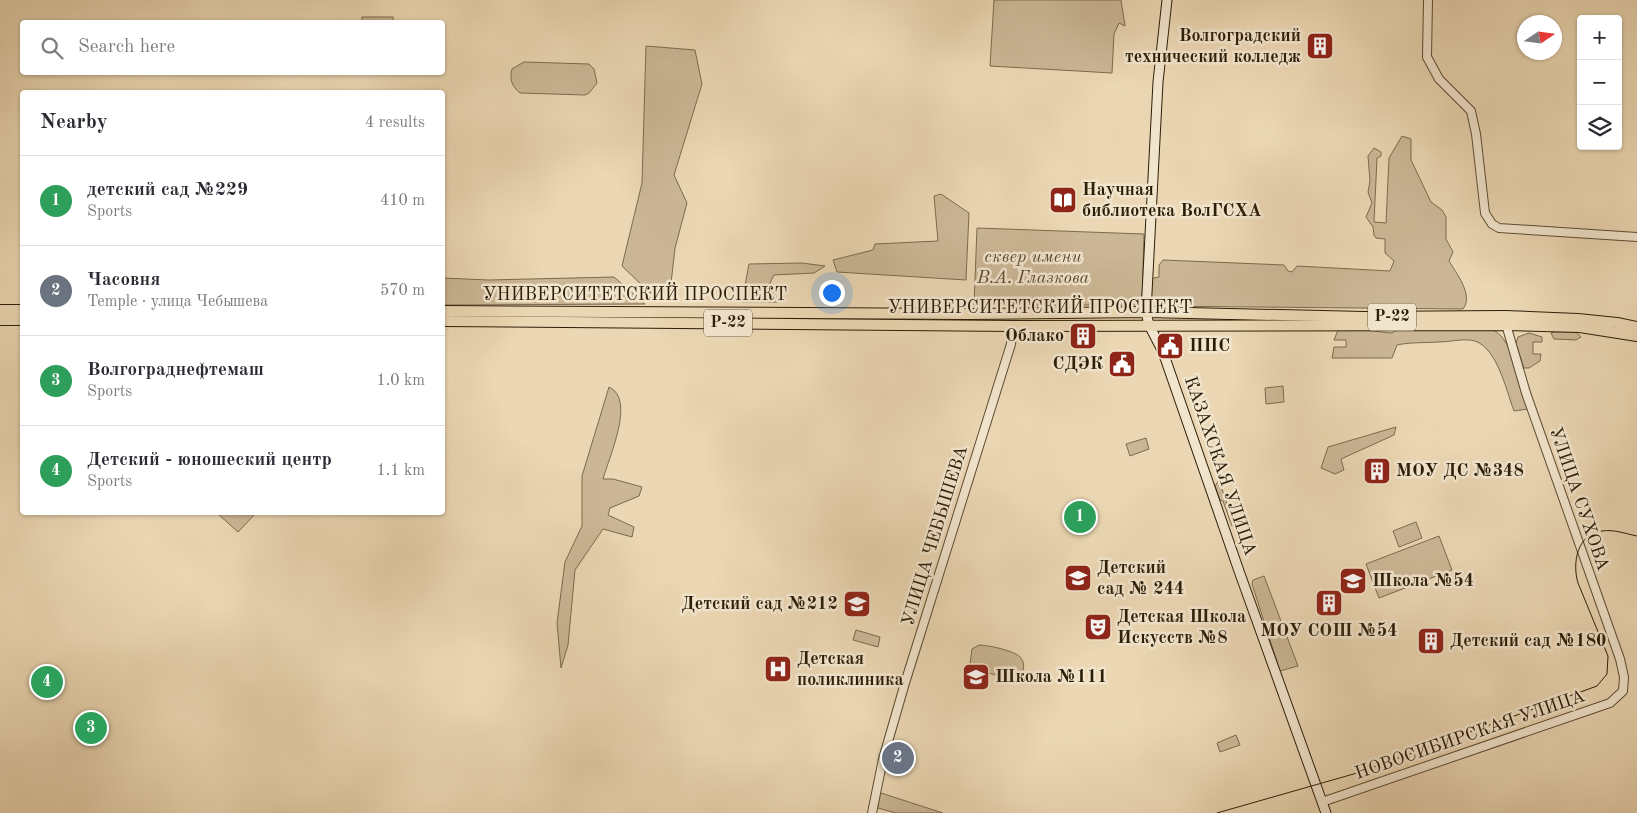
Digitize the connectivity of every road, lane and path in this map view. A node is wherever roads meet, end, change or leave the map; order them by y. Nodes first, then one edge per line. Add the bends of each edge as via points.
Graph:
1 (1168, 0) edge
2 (1428, 0) edge
3 (1637, 237) edge
4 (0, 310) edge
5 (20, 310) edge
6 (445, 311) edge
7 (1146, 312) junction
8 (863, 318) junction
9 (0, 320) edge
10 (20, 320) edge
11 (445, 321) edge
12 (1505, 321) junction
13 (1149, 325) junction
14 (1013, 326) junction
15 (1637, 328) edge
16 (1637, 336) edge
17 (1623, 691) joint
18 (1322, 802) junction
19 (872, 813) edge
20 (1326, 813) edge

1 - 7 main road, КАЗАХСКАЯ УЛИЦА via 1158,82
2 - 3 street via 1427,57 1439,79 1471,111 1485,213 1492,224 1499,228
4 - 5 highway
6 - 8 highway, УНИВЕРСИТЕТСКИЙ ПРОСПЕКТ / Р-22
7 - 8 highway, УНИВЕРСИТЕТСКИЙ ПРОСПЕКТ / Р-22
7 - 12 highway, УНИВЕРСИТЕТСКИЙ ПРОСПЕКТ / Р-22
7 - 13 main road, КАЗАХСКАЯ УЛИЦА
8 - 11 highway, УНИВЕРСИТЕТСКИЙ ПРОСПЕКТ / Р-22
8 - 14 highway, УНИВЕРСИТЕТСКИЙ ПРОСПЕКТ / Р-22
9 - 10 highway
12 - 13 highway, УНИВЕРСИТЕТСКИЙ ПРОСПЕКТ / Р-22
12 - 15 highway, УНИВЕРСИТЕТСКИЙ ПРОСПЕКТ / Р-22 via 1578,318 1617,322
12 - 16 highway, УНИВЕРСИТЕТСКИЙ ПРОСПЕКТ / Р-22 via 1580,327
12 - 17 street, УЛИЦА СУХОВА via 1526,393 1620,659
13 - 14 highway, УНИВЕРСИТЕТСКИЙ ПРОСПЕКТ / Р-22
13 - 18 main road, КАЗАХСКАЯ УЛИЦА via 1164,352
14 - 19 street, УЛИЦА ЧЕБЫШЕВА via 1011,344 891,730
17 - 18 street, НОВОСИБИРСКАЯ УЛИЦА via 1610,703
18 - 20 main road, КАЗАХСКАЯ УЛИЦА

